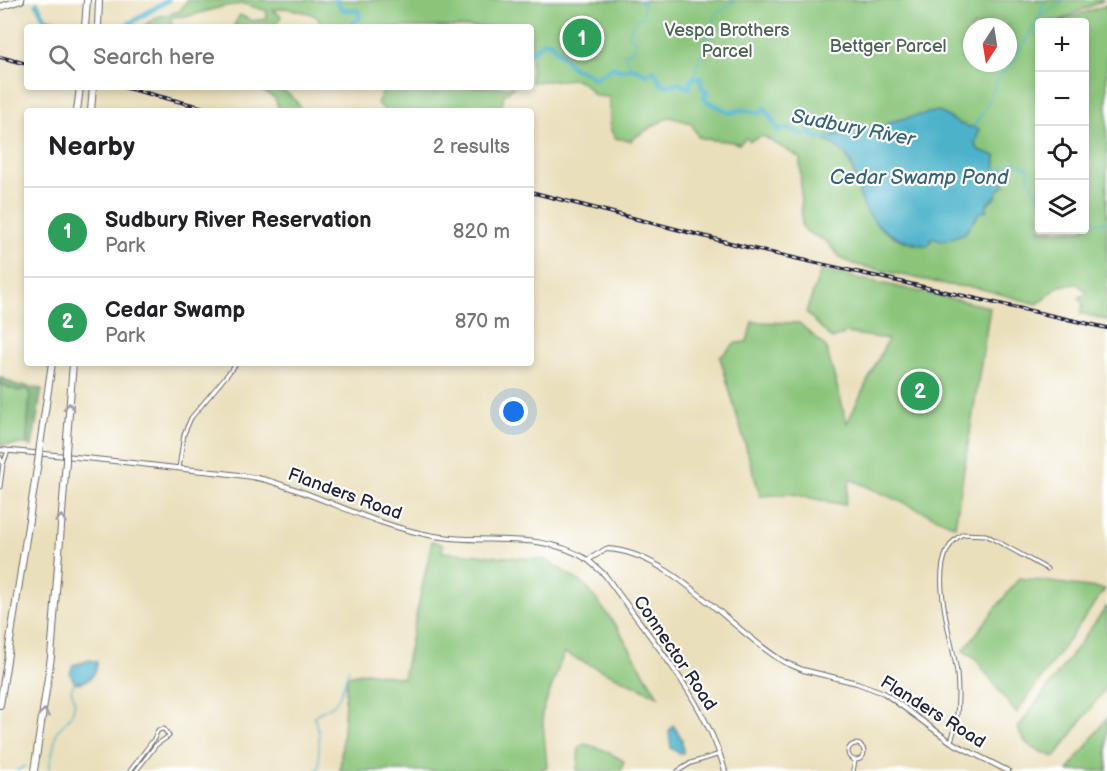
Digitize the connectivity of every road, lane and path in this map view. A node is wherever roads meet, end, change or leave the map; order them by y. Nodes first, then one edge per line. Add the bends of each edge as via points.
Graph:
1 (21, 0) edge
2 (87, 0) edge
3 (101, 0) edge
4 (0, 7) edge
5 (85, 24) edge
6 (98, 24) edge
7 (79, 90) edge
8 (93, 91) edge
9 (77, 108) edge
10 (92, 108) edge
11 (52, 366) edge
12 (72, 366) edge
13 (235, 366) edge
14 (0, 450) edge
15 (8, 451) junction
16 (0, 458) edge
17 (3, 464) junction
18 (179, 468) junction
19 (0, 486) edge
20 (588, 560) junction
21 (1047, 569) dead end
22 (0, 705) edge
23 (950, 742) junction
24 (720, 754) junction
25 (855, 761) junction
26 (34, 771) edge
27 (130, 771) edge
28 (136, 771) edge
29 (678, 771) edge
30 (725, 771) edge
31 (853, 771) edge
32 (1008, 771) edge

1 - 4 highway
2 - 5 highway
3 - 6 highway
7 - 9 highway
8 - 10 highway
11 - 22 highway, bridge
26 -> 12 highway, bridge via 51,657
13 - 18 street via 191,418 184,434
14 - 15 main road, Flanders Road
15 - 17 street
15 - 18 main road, Flanders Road
16 - 17 street
17 - 19 street
18 - 20 main road, Flanders Road via 267,481 403,531 466,540 541,541 564,547
20 - 23 main road, Flanders Road via 610,549 657,566 784,662 884,693
20 - 24 main road, Connector Road via 605,575 686,690
21 - 23 street via 983,534 963,534 950,546 941,594 958,685 956,727
23 - 32 main road, Flanders Road
24 - 29 street
24 - 30 main road, Connector Road
25 - 25 street via 864,753 857,744 848,752
25 - 31 street
27 - 28 street via 158,730 164,729 169,736

